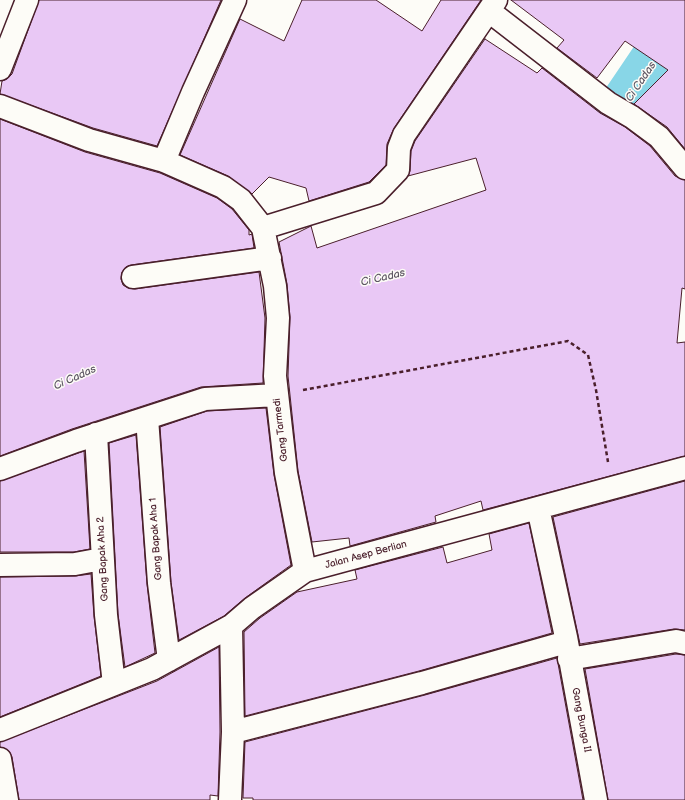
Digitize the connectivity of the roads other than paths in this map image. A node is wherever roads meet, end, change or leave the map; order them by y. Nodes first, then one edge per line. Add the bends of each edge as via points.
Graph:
1 (27, 0) edge
2 (235, 0) edge
3 (492, 6) edge
4 (0, 69) edge
5 (0, 106) edge
6 (164, 161) junction
7 (685, 168) edge
8 (263, 228) junction
9 (270, 258) junction
10 (133, 277) dead end
11 (277, 395) junction
12 (146, 418) junction
13 (96, 434) junction
14 (685, 468) edge
15 (0, 469) edge
16 (538, 508) junction
17 (102, 560) junction
18 (0, 566) edge
19 (305, 571) junction
20 (230, 626) junction
21 (685, 643) edge
22 (567, 650) junction
23 (169, 660) junction
24 (114, 684) junction
25 (0, 730) edge
26 (234, 732) junction
27 (0, 759) edge
28 (7, 800) edge
29 (230, 800) edge
30 (596, 800) edge

1 - 4 street
2 - 6 street
3 - 7 street via 608,103 632,116 659,137
3 - 8 street via 404,135 399,148 398,170 376,193
5 - 6 street via 89,140
6 - 8 street via 223,186 241,200
8 - 9 street, Gang Tarmedi
9 - 10 street
9 - 11 street, Gang Tarmedi via 278,318 275,376
11 - 12 street via 205,399
11 - 19 street, Gang Tarmedi via 286,473
12 - 13 street
12 - 23 street, Gang Bapak Aha 1 via 159,583
13 - 15 street
13 - 17 street, Gang Bapak Aha 2
14 - 16 street, Jalan Asep Berlian
16 - 19 street, Jalan Asep Berlian
16 - 22 street, Gang Bunga II
17 - 18 street via 74,564
17 - 24 street, Gang Bapak Aha 2
19 - 20 street, Jalan Asep Berlian
20 - 23 street, Jalan Asep Berlian
20 - 26 street
21 - 22 street via 676,641
22 - 26 street via 563,643
22 - 30 street, Gang Bunga II
23 - 24 street, Jalan Asep Berlian
24 - 25 street, Jalan Asep Berlian
26 - 29 street
27 - 28 street

